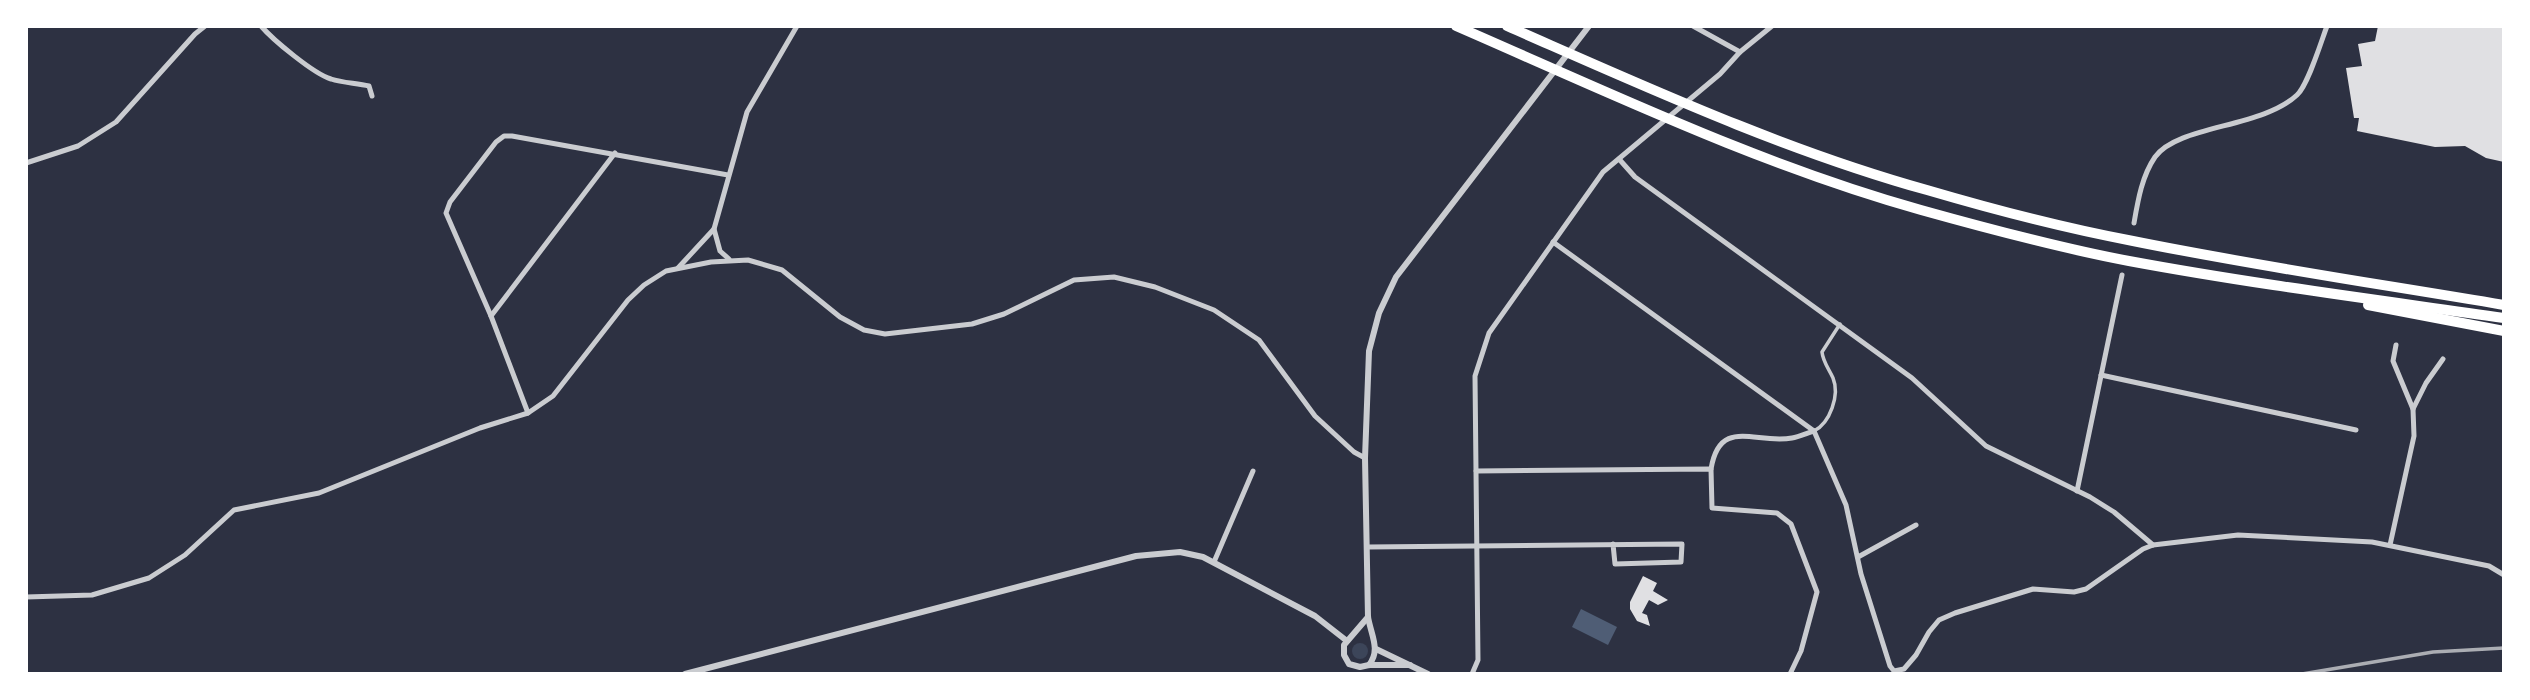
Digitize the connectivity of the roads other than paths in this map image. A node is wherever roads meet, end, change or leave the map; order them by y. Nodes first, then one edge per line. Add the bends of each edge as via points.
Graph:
1 (205, 26) edge
2 (261, 26) edge
3 (797, 26) edge
4 (1456, 26) edge
5 (1507, 26) edge
6 (1589, 26) edge
7 (1693, 26) edge
8 (1772, 26) edge
9 (2327, 26) edge
10 (1740, 52) junction
11 (372, 96) dead end
12 (615, 153) junction
13 (1619, 159) junction
14 (26, 163) edge
15 (728, 175) junction
16 (2134, 223) dead end
17 (714, 229) junction
18 (1553, 242) junction
19 (730, 260) junction
20 (678, 268) junction
21 (2122, 275) dead end
22 (2248, 281) junction
23 (2504, 304) edge
24 (491, 316) junction
25 (2504, 318) edge
26 (1840, 324) junction
27 (2504, 331) edge
28 (2396, 345) dead end
29 (2443, 359) dead end
30 (2101, 376) junction
31 (2413, 409) junction
32 (528, 413) junction
33 (2356, 430) dead end
34 (1814, 431) junction
35 (1365, 458) junction
36 (1711, 469) junction
37 (1253, 471) dead end
38 (1476, 471) junction
39 (2077, 491) junction
40 (1916, 525) dead end
41 (1614, 544) junction
42 (2390, 544) junction
43 (1476, 545) junction
44 (2153, 545) junction
45 (1368, 547) junction
46 (1858, 556) junction
47 (1214, 562) junction
48 (2504, 575) edge
49 (26, 597) edge
50 (1368, 618) junction
51 (1354, 636) junction
52 (1347, 641) junction
53 (1373, 641) junction
54 (1376, 649) junction
55 (1349, 664) junction
56 (1369, 665) junction
57 (1410, 665) junction
58 (685, 674) edge
59 (1352, 674) edge
60 (1428, 674) edge
61 (1472, 674) edge
62 (1790, 674) edge

1 - 14 street via 116,121 78,146
2 - 11 street via 313,70 332,80 369,86
3 - 15 street via 747,112
4 - 22 highway via 1793,168 1905,205 2031,240
5 - 23 highway via 1801,149 1924,190 2132,241
6 - 35 street via 1396,277 1379,313 1369,351
7 - 10 street
8 - 10 street
9 - 16 street via 2299,94 2267,113 2171,144 2157,154 2143,183
10 - 13 street
12 - 15 street
12 - 24 street
12 - 24 street via 504,136 496,142 446,210
13 - 18 street via 1603,172
13 - 26 street via 1635,177
15 - 17 street
17 - 19 street via 720,251
17 - 20 street
18 - 34 street
18 - 38 street via 1489,333 1475,376
19 - 20 street
19 - 35 street via 759,262 782,270 840,317 864,331 885,334 972,324 1074,280 1114,277 1155,287 1214,310 1258,340 1315,416
20 - 32 street via 650,281 628,300 553,396
21 - 30 street
22 - 25 highway
22 - 27 highway
24 - 32 street
26 - 34 street via 1822,352 1835,394 1827,419
26 - 39 street via 1913,378 1986,446
28 - 31 street via 2393,361
29 - 31 street
30 - 33 street
30 - 39 street
31 - 42 street via 2414,436
32 - 49 street via 319,493 234,510 185,555 149,578 92,595
34 - 36 street via 1791,439 1732,436 1721,442
34 - 46 street via 1846,505
35 - 45 street
36 - 38 street
36 - 62 street via 1712,509 1777,513 1791,524 1817,592 1801,652
37 - 47 street
38 - 43 street
39 - 44 street via 2114,512
40 - 46 street
41 - 41 street via 1682,544 1681,562 1615,564
41 - 43 street
42 - 44 street via 2238,535
42 - 48 street via 2489,566
43 - 45 street
43 - 61 street via 1478,660
44 - 46 street via 2086,589 2033,589 1939,620 1916,655 1899,671 1890,666
45 - 50 street
47 - 52 street via 1315,616
47 - 58 street via 1180,552 1136,556
50 - 51 street
50 - 53 street
51 - 52 street
51 - 53 street via 1364,635
52 - 55 street via 1344,655
53 - 54 street
54 - 56 street
54 - 57 street
55 - 56 street
55 - 59 street
56 - 57 street
57 - 60 street

